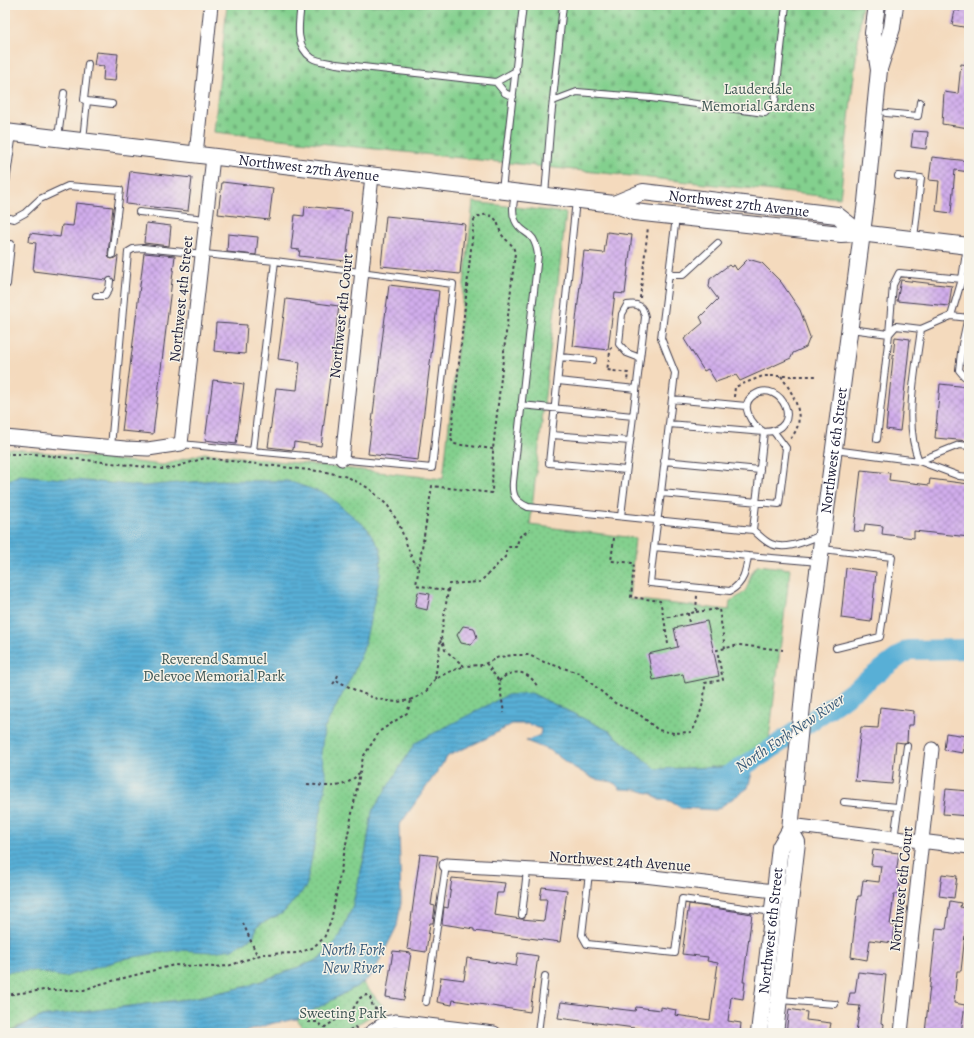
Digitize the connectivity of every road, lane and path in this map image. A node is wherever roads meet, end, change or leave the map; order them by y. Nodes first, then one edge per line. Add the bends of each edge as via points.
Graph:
1 (211, 5) edge
2 (301, 5) edge
3 (523, 5) edge
4 (563, 5) edge
5 (786, 5) edge
6 (877, 5) edge
7 (895, 5) edge
8 (88, 64) dead end
9 (879, 70) junction
10 (516, 71) junction
11 (496, 82) junction
12 (64, 93) dead end
13 (513, 97) junction
14 (87, 101) junction
15 (553, 101) junction
16 (920, 102) dead end
17 (112, 104) dead end
18 (886, 113) dead end
19 (9, 133) edge
20 (58, 139) junction
21 (82, 142) junction
22 (196, 155) junction
23 (213, 157) junction
24 (372, 176) junction
25 (898, 176) dead end
26 (5, 189) edge
27 (509, 192) junction
28 (545, 196) junction
29 (576, 200) junction
30 (614, 204) junction
31 (139, 212) dead end
32 (676, 215) junction
33 (5, 217) edge
34 (206, 219) junction
35 (860, 233) junction
36 (914, 240) junction
37 (718, 243) dead end
38 (11, 244) dead end
39 (968, 246) edge
40 (202, 253) junction
41 (112, 255) dead end
42 (275, 261) junction
43 (362, 272) junction
44 (669, 274) junction
45 (962, 279) junction
46 (110, 281) dead end
47 (969, 283) edge
48 (7, 284) dead end
49 (96, 296) dead end
50 (951, 316) junction
51 (968, 316) edge
52 (848, 328) junction
53 (921, 330) junction
54 (889, 334) junction
55 (962, 344) junction
56 (969, 353) edge
57 (560, 357) junction
58 (640, 358) junction
59 (593, 360) dead end
60 (818, 376) dead end
61 (969, 377) edge
62 (558, 381) junction
63 (636, 389) junction
64 (734, 398) dead end
65 (672, 399) junction
66 (521, 405) junction
67 (746, 406) junction
68 (555, 409) junction
69 (633, 416) junction
70 (669, 424) junction
71 (764, 432) junction
72 (774, 432) junction
73 (552, 435) junction
74 (5, 437) edge
75 (877, 439) dead end
76 (630, 441) junction
77 (181, 444) junction
78 (969, 446) edge
79 (111, 447) junction
80 (833, 450) junction
81 (253, 451) junction
82 (5, 454) edge
83 (342, 459) junction
84 (664, 461) junction
85 (919, 461) junction
86 (626, 470) junction
87 (760, 470) junction
88 (969, 477) edge
89 (661, 493) junction
90 (756, 501) junction
91 (621, 516) junction
92 (657, 520) junction
93 (530, 530) dead end
94 (753, 530) junction
95 (614, 538) dead end
96 (654, 548) junction
97 (821, 549) junction
98 (748, 556) junction
99 (418, 568) dead end
100 (698, 588) junction
101 (448, 591) dead end
102 (696, 612) junction
103 (688, 613) junction
104 (664, 618) junction
105 (690, 625) dead end
106 (442, 637) dead end
107 (668, 644) dead end
108 (725, 648) junction
109 (836, 648) dead end
110 (717, 650) dead end
111 (783, 650) dead end
112 (486, 663) dead end
113 (464, 666) dead end
114 (338, 675) dead end
115 (336, 680) junction
116 (435, 680) junction
117 (499, 681) junction
118 (333, 684) dead end
119 (537, 686) dead end
120 (411, 701) junction
121 (504, 713) dead end
122 (907, 746) dead end
123 (932, 749) dead end
124 (360, 773) junction
125 (307, 784) dead end
126 (844, 802) dead end
127 (898, 808) junction
128 (790, 828) junction
129 (894, 839) junction
130 (922, 842) junction
131 (969, 847) edge
132 (446, 865) joint
133 (527, 870) junction
134 (589, 873) junction
135 (775, 891) junction
136 (791, 893) junction
137 (772, 912) junction
138 (522, 915) dead end
139 (243, 923) dead end
140 (257, 955) junction
141 (545, 976) dead end
142 (5, 995) edge
143 (779, 1000) junction
144 (426, 1002) dead end
145 (835, 1004) dead end
146 (379, 1011) dead end
147 (308, 1022) dead end
148 (325, 1027) junction
149 (442, 1030) edge
150 (329, 1033) edge
151 (344, 1033) edge
152 (359, 1033) edge
153 (370, 1033) edge
154 (494, 1033) edge
155 (538, 1033) edge
156 (759, 1033) edge
157 (775, 1033) edge
158 (901, 1033) edge

1 - 22 street
2 - 11 lane via 298,29 302,47 312,58 336,64
3 - 10 lane
4 - 15 lane
5 - 15 lane via 774,101 765,113 651,98 577,92
6 - 9 street, Northwest 6th Street via 873,33
7 - 9 street, Northwest 6th Street via 889,40
8 - 14 lane via 84,100
9 - 35 street, Northwest 6th Street via 866,202
10 - 11 lane
10 - 13 lane
11 - 13 lane via 505,93
12 - 20 lane
13 - 27 lane
14 - 17 lane
14 - 21 lane
15 - 28 lane
16 - 18 lane via 918,116
19 - 20 street, Northwest 27th Avenue
19 - 26 lane
20 - 21 street, Northwest 27th Avenue
21 - 22 street, Northwest 27th Avenue
22 - 23 street, Northwest 27th Avenue
23 - 24 street, Northwest 27th Avenue
23 - 34 street, Northwest 4th Street
24 - 27 street, Northwest 27th Avenue
24 - 43 street, Northwest 4th Court
25 - 36 lane via 921,178
27 - 28 street, Northwest 27th Avenue
27 - 66 lane via 515,221 536,241 538,255
28 - 29 street, Northwest 27th Avenue
29 - 30 street, Northwest 27th Avenue
29 - 57 lane
30 - 32 street, Northwest 27th Avenue via 634,212
30 - 35 street, Northwest 27th Avenue via 643,192 838,215
31 - 34 lane
32 - 35 street, Northwest 27th Avenue via 836,234
32 - 44 lane
33 - 41 lane via 14,219 40,199 68,186 120,190
34 - 40 street, Northwest 4th Street
35 - 36 street, Northwest 27th Avenue
35 - 52 street, Northwest 6th Street
36 - 39 street, Northwest 27th Avenue
37 - 44 lane via 683,275
38 - 48 lane
39 - 45 lane
40 - 42 lane
40 - 77 street, Northwest 4th Street
40 - 79 lane via 143,248 128,252
42 - 43 lane
42 - 81 lane
43 - 83 street, Northwest 4th Court
43 - 83 lane via 453,284 432,468
44 - 65 lane via 661,338 674,373
45 - 47 lane
45 - 50 lane
45 - 54 lane via 899,272 893,285
46 - 49 lane via 105,296
50 - 51 lane
50 - 53 lane
51 - 55 lane
52 - 54 lane
52 - 80 street, Northwest 6th Street
53 - 54 lane via 896,326
53 - 85 lane via 911,421 913,448
54 - 75 lane
55 - 56 lane
55 - 61 lane via 959,370 964,376
57 - 59 lane
57 - 62 lane
58 - 58 lane via 644,309 639,305 627,305 622,314 619,344 627,353
58 - 63 lane
60 - 64 path via 763,376 735,387
62 - 63 lane
62 - 68 lane
63 - 69 lane
65 - 67 lane
65 - 70 lane
66 - 68 lane
66 - 91 lane via 512,494 518,503 528,507
67 - 71 lane via 751,422
67 - 72 lane via 748,399 762,391 780,396 786,406 786,420 783,427
68 - 69 lane
68 - 73 lane
69 - 76 lane
70 - 71 lane
70 - 84 lane
71 - 72 lane
71 - 87 lane
72 - 90 lane via 786,448 779,504
73 - 76 lane
73 - 86 lane via 549,463
74 - 79 street
76 - 86 lane
77 - 79 street via 148,449
77 - 81 lane
78 - 85 lane via 959,445
80 - 85 lane
80 - 97 street, Northwest 6th Street
81 - 83 lane
82 - 99 path via 34,454 163,469 205,458 326,472 348,477 370,489 388,506 399,524
84 - 87 lane
84 - 89 lane
85 - 88 lane via 959,476
86 - 91 lane
87 - 90 lane
89 - 90 lane
89 - 92 lane
90 - 94 lane
91 - 92 lane
92 - 94 lane
92 - 96 lane
93 - 101 path via 520,536 516,547 509,547 506,556 480,582 449,584
94 - 97 lane via 778,546
95 - 104 path via 611,561 634,563 631,597 660,601
96 - 98 lane
96 - 100 lane via 650,583
97 - 98 lane
97 - 109 lane via 892,557 880,637
97 - 128 street, Northwest 6th Street via 806,664
98 - 100 lane via 745,576 738,586 730,591
100 - 102 path
102 - 103 path
102 - 108 path via 719,609
103 - 104 path
103 - 105 path
104 - 107 path
106 - 116 path
108 - 110 path
108 - 111 path via 739,645
112 - 117 path
113 - 116 path
114 - 115 path
115 - 118 path
115 - 120 path via 380,700
116 - 120 path via 426,692
117 - 119 path via 515,672 526,674
117 - 121 path
120 - 124 path via 407,713 380,731 371,743 363,757
122 - 127 lane
123 - 130 street, Northwest 6th Court
124 - 125 path via 344,786
124 - 140 path via 332,922 324,938 312,948 298,953
126 - 127 lane
127 - 129 lane
128 - 129 street
128 - 135 street, Northwest 6th Street via 780,847
128 - 136 street, Northwest 6th Street via 797,842
129 - 130 street
130 - 131 street
130 - 158 street, Northwest 6th Court
132 - 133 street, Northwest 24th Avenue
132 - 144 lane
133 - 134 street, Northwest 24th Avenue
133 - 138 lane
134 - 135 street, Northwest 24th Avenue via 644,876
134 - 137 lane via 582,934 587,944 675,953 682,898
135 - 136 street, Northwest 24th Avenue
135 - 137 street, Northwest 6th Street
136 - 143 street, Northwest 6th Street
137 - 156 street, Northwest 6th Street
139 - 140 path
140 - 142 path via 228,966 214,968 174,966 157,969 84,990 44,990
141 - 155 lane
143 - 145 lane
143 - 157 street, Northwest 6th Street
146 - 148 path via 373,1007 370,997 366,995 360,998 349,1015 342,1016
147 - 148 path via 318,1022
148 - 150 path
149 - 153 street via 395,1021 386,1023
149 - 154 street
151 - 152 path via 355,1027

